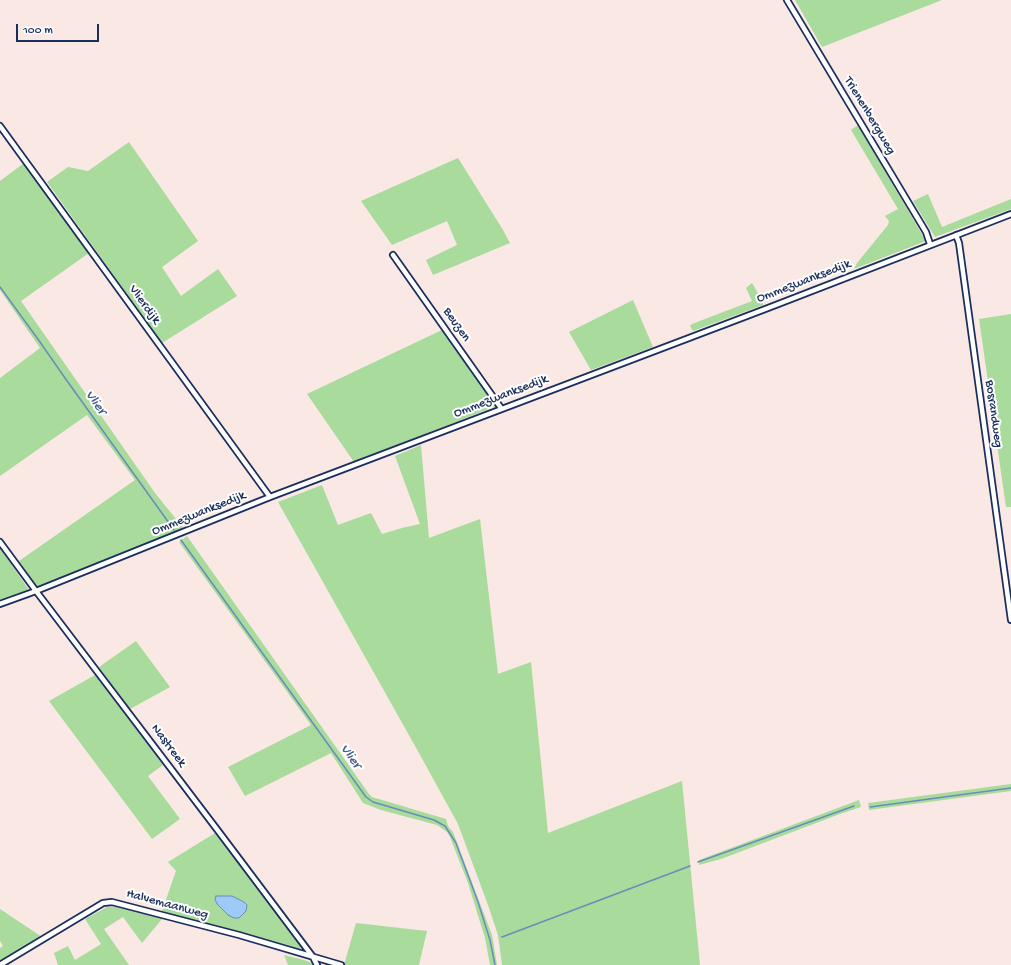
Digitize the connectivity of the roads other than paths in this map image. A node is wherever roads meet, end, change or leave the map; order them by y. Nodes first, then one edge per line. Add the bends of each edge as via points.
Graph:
1 (787, 0) edge
2 (0, 126) edge
3 (1011, 214) edge
4 (956, 235) junction
5 (930, 244) junction
6 (393, 255) dead end
7 (501, 408) junction
8 (270, 497) junction
9 (0, 542) edge
10 (36, 592) junction
11 (0, 604) edge
12 (1011, 620) edge
13 (313, 957) junction
14 (0, 965) edge
15 (317, 965) edge
16 (341, 965) edge

1 - 5 street, Trienenbergweg via 926,232
2 - 8 street, Vlierdijk
3 - 4 street, Ommezwanksedijk
4 - 5 street, Ommezwanksedijk
4 - 12 street, Bosrandweg
5 - 7 street, Ommezwanksedijk
6 - 7 street, Beuzen
7 - 8 street, Ommezwanksedijk
8 - 10 street, Ommezwanksedijk
9 - 10 street, Nastreek
10 - 11 street, Ommezwanksedijk
10 - 13 street, Nastreek
13 - 14 street, Halvemaanweg via 112,902 103,903
13 - 15 street, Nastreek
13 - 16 street, Halvemaanweg

